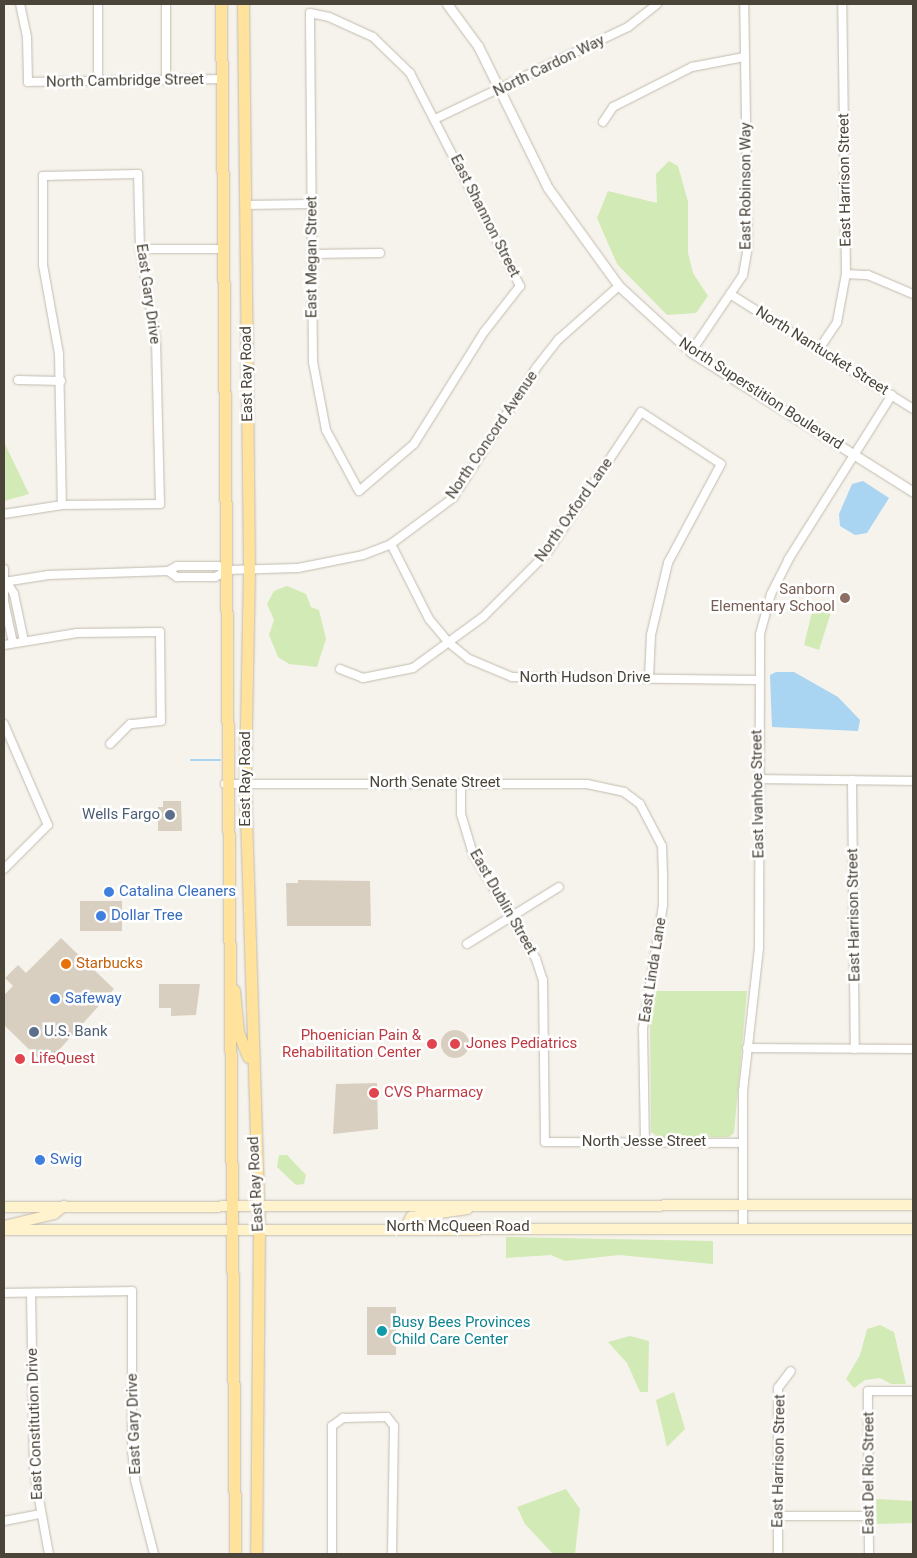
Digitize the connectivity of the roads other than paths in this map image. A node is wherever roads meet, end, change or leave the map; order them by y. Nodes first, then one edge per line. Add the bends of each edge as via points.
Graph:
1 (20, 4) edge
2 (98, 4) edge
3 (166, 4) edge
4 (221, 4) edge
5 (243, 4) edge
6 (448, 4) edge
7 (657, 4) edge
8 (744, 4) edge
9 (842, 4) edge
10 (310, 13) joint
11 (744, 57) junction
12 (98, 80) junction
13 (166, 80) junction
14 (222, 80) junction
15 (500, 90) junction
16 (436, 120) junction
17 (602, 122) dead end
18 (312, 204) junction
19 (245, 205) junction
20 (224, 249) junction
21 (140, 250) junction
22 (380, 252) dead end
23 (312, 254) junction
24 (846, 274) junction
25 (619, 286) junction
26 (730, 294) junction
27 (913, 294) edge
28 (818, 349) junction
29 (691, 352) junction
30 (18, 380) dead end
31 (61, 381) junction
32 (892, 395) junction
33 (913, 408) edge
34 (854, 455) junction
35 (359, 491) joint
36 (913, 492) edge
37 (62, 505) junction
38 (4, 514) edge
39 (391, 544) junction
40 (4, 569) edge
41 (228, 570) junction
42 (250, 570) junction
43 (5, 581) edge
44 (4, 599) edge
45 (24, 641) junction
46 (448, 642) junction
47 (13, 643) junction
48 (4, 645) edge
49 (340, 669) dead end
50 (649, 678) junction
51 (756, 680) junction
52 (4, 724) edge
53 (110, 744) dead end
54 (758, 779) junction
55 (852, 780) junction
56 (913, 781) edge
57 (460, 783) junction
58 (226, 784) junction
59 (245, 784) junction
60 (640, 804) joint
61 (4, 869) edge
62 (559, 887) dead end
63 (512, 916) junction
64 (467, 944) dead end
65 (226, 974) junction
66 (748, 1048) junction
67 (855, 1049) junction
68 (913, 1049) edge
69 (252, 1068) junction
70 (545, 1142) joint
71 (645, 1142) junction
72 (743, 1143) junction
73 (258, 1203) junction
74 (233, 1204) junction
75 (484, 1204) junction
76 (913, 1205) edge
77 (64, 1206) junction
78 (743, 1206) junction
79 (4, 1207) edge
80 (4, 1226) edge
81 (234, 1227) junction
82 (259, 1227) junction
83 (405, 1228) junction
84 (743, 1228) junction
85 (913, 1229) edge
86 (4, 1230) edge
87 (4, 1293) edge
88 (31, 1293) junction
89 (790, 1371) dead end
90 (913, 1392) edge
91 (39, 1514) junction
92 (778, 1516) junction
93 (869, 1516) junction
94 (4, 1521) edge
95 (49, 1554) edge
96 (154, 1554) edge
97 (234, 1554) edge
98 (256, 1554) edge
99 (332, 1554) edge
100 (392, 1554) edge
101 (778, 1554) edge
102 (869, 1554) edge

1 - 12 street, North Cambridge Street via 27,37 28,82
2 - 12 street
3 - 13 street
4 - 14 main road, East Ray Road
5 - 19 main road, East Ray Road
6 - 15 street, North Superstition Boulevard via 478,46
7 - 15 street, North Cardon Way via 628,27
8 - 11 street, East Robinson Way
9 - 24 street, East Harrison Street
10 - 16 street, East Shannon Street via 350,25 390,49 410,73
10 - 18 street, East Megan Street
11 - 17 street via 692,67 613,107
11 - 26 street, East Robinson Way via 748,247 743,275
12 - 13 street, North Cambridge Street
13 - 14 street, North Cambridge Street
14 - 20 main road, East Ray Road
15 - 16 street, North Cardon Way
15 - 25 street, North Superstition Boulevard via 548,188
16 - 35 street, East Shannon Street via 520,286 484,332 414,444
18 - 19 street
18 - 23 street, East Megan Street
19 - 42 main road, East Ray Road
20 - 21 street
20 - 41 main road, East Ray Road
21 - 31 street, East Gary Drive via 138,174 43,176 43,265
21 - 37 street, East Gary Drive via 156,340 160,504
22 - 23 street
23 - 35 street, East Megan Street via 316,399 326,430
24 - 27 street via 868,275
24 - 28 street, East Harrison Street via 837,322
25 - 29 street, North Superstition Boulevard
25 - 39 street, North Concord Avenue via 559,340 536,368 453,498
26 - 28 street, North Nantucket Street
26 - 29 street, East Robinson Way
28 - 32 street, North Nantucket Street
29 - 34 street, North Superstition Boulevard
30 - 31 street
31 - 37 street
32 - 33 street, North Nantucket Street
32 - 34 street, East Ivanhoe Street
34 - 36 street, North Superstition Boulevard
34 - 51 street, East Ivanhoe Street via 771,594 760,634
37 - 38 street
39 - 42 street, North Concord Avenue via 340,561
39 - 46 street, North Hudson Drive via 429,619
40 - 43 street
41 - 42 street, North Concord Avenue
41 - 43 street, North Concord Avenue via 219,577 177,577 168,571 56,574
41 - 58 main road, East Ray Road
42 - 59 main road, East Ray Road
43 - 44 street
43 - 45 street via 14,594
44 - 47 street
45 - 47 street
45 - 53 street via 77,632 160,632 161,721 130,724
46 - 49 street, North Oxford Lane via 413,668 391,675 362,678
46 - 50 street, North Hudson Drive via 469,659 512,677
46 - 50 street, North Oxford Lane via 505,598 547,553 641,412 720,464 668,563 650,636
47 - 48 street
50 - 51 street, North Hudson Drive
51 - 54 street, East Ivanhoe Street
52 - 61 street via 48,825
54 - 55 street
54 - 66 street, East Ivanhoe Street via 759,948
55 - 56 street
55 - 67 street, East Harrison Street
57 - 59 street, North Senate Street
57 - 60 street, North Senate Street via 607,786
57 - 63 street, East Dublin Street via 465,836
58 - 59 street, North Senate Street
58 - 65 main road, East Ray Road
59 - 69 main road, East Ray Road
60 - 71 street, East Linda Lane via 662,846 663,878 663,906 643,1029
62 - 63 street
63 - 64 street
63 - 70 street, East Dublin Street via 543,980
65 - 69 main road via 233,982 238,1032
65 - 74 main road, East Ray Road
66 - 67 street
66 - 72 street, East Ivanhoe Street
67 - 68 street
69 - 73 main road, East Ray Road
70 - 71 street, North Jesse Street
71 - 72 street, North Jesse Street
72 - 78 street, East Ivanhoe Street
73 - 74 main road, North McQueen Road
73 - 75 main road, North McQueen Road
73 - 82 main road, East Ray Road
74 - 77 main road, North McQueen Road
74 - 81 main road, East Ray Road
75 - 78 main road, North McQueen Road
75 - 83 main road via 411,1217
76 - 78 main road, North McQueen Road
77 - 79 main road, North McQueen Road
77 - 80 main road via 54,1214
78 - 84 street, East Ivanhoe Street
81 - 82 main road, North McQueen Road
81 - 86 main road, North McQueen Road
81 - 97 main road, East Ray Road
82 - 83 main road, North McQueen Road
82 - 98 main road, East Ray Road
83 - 84 main road, North McQueen Road
84 - 85 main road, North McQueen Road
87 - 88 street
88 - 91 street, East Constitution Drive
88 - 96 street, East Gary Drive via 132,1291 133,1457
89 - 92 street, East Harrison Street via 778,1388
90 - 93 street, East Del Rio Street via 868,1391
91 - 94 street
91 - 95 street, East Constitution Drive
92 - 93 street
92 - 101 street, East Harrison Street
93 - 102 street, East Del Rio Street
99 - 100 street via 332,1426 343,1418 387,1417 394,1426

